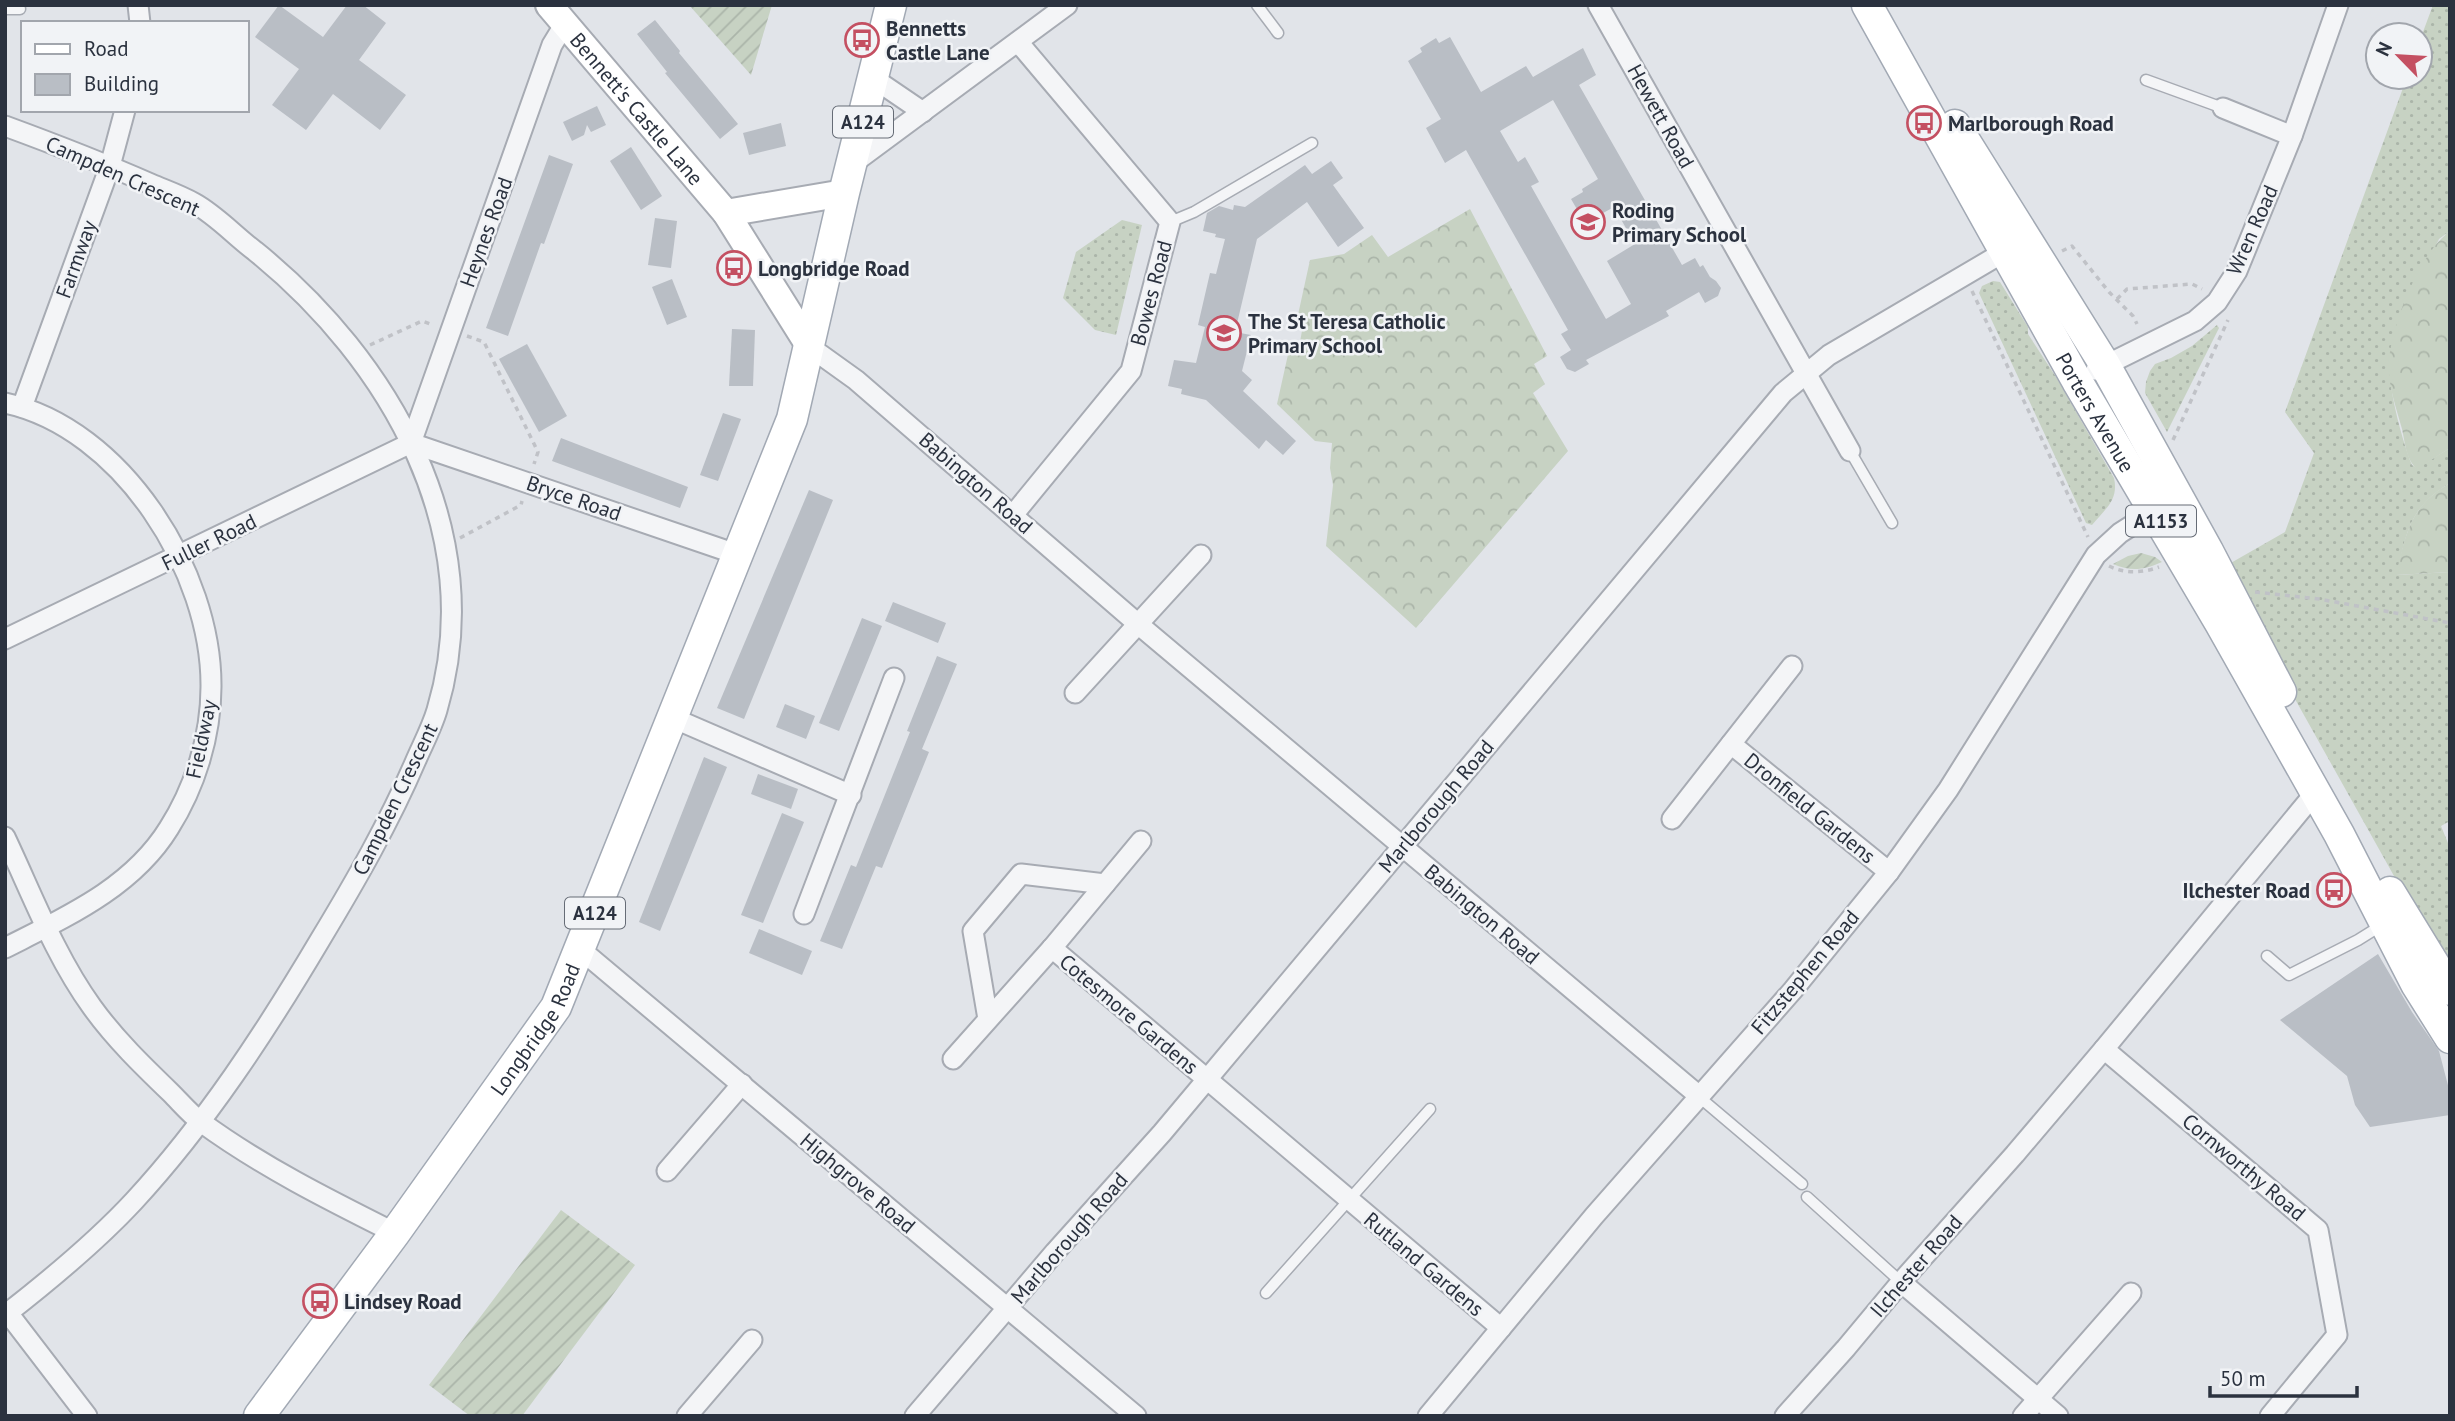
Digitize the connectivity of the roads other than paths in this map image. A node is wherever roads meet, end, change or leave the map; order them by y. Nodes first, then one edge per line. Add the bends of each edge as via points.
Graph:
1 (891, 5) edge
2 (1066, 5) edge
3 (1257, 5) edge
4 (1598, 5) edge
5 (1867, 5) edge
6 (1886, 5) edge
7 (2338, 5) edge
8 (5, 9) edge
9 (20, 9) dead end
10 (557, 14) edge
11 (1278, 33) dead end
12 (1018, 42) junction
13 (873, 78) junction
14 (2146, 80) dead end
15 (2223, 108) joint
16 (124, 112) edge
17 (923, 112) junction
18 (5, 126) edge
19 (2292, 136) junction
20 (1311, 143) dead end
21 (852, 164) junction
22 (110, 166) junction
23 (844, 193) junction
24 (726, 213) junction
25 (1170, 222) junction
26 (2004, 252) junction
27 (810, 347) junction
28 (2105, 365) junction
29 (1806, 373) junction
30 (2077, 381) junction
31 (14, 405) edge
32 (411, 443) junction
33 (1850, 451) joint
34 (2167, 504) junction
35 (1013, 515) junction
36 (1892, 523) dead end
37 (736, 554) junction
38 (1201, 555) dead end
39 (178, 557) junction
40 (1138, 624) junction
41 (5, 639) edge
42 (1792, 666) dead end
43 (894, 678) dead end
44 (1075, 693) dead end
45 (673, 718) junction
46 (1731, 744) junction
47 (2315, 793) junction
48 (850, 795) junction
49 (1672, 819) dead end
50 (5, 837) edge
51 (1140, 841) dead end
52 (1402, 845) junction
53 (1889, 872) junction
54 (1105, 884) junction
55 (804, 914) dead end
56 (2386, 922) junction
57 (47, 927) junction
58 (5, 947) edge
59 (1052, 948) junction
60 (580, 949) junction
61 (2267, 956) dead end
62 (2450, 990) edge
63 (988, 1019) junction
64 (2450, 1038) edge
65 (2104, 1049) junction
66 (953, 1059) dead end
67 (1206, 1080) junction
68 (742, 1084) junction
69 (1698, 1096) junction
70 (1430, 1109) dead end
71 (199, 1121) junction
72 (667, 1171) dead end
73 (1802, 1184) dead end
74 (1807, 1197) dead end
75 (1348, 1200) junction
76 (395, 1233) junction
77 (1901, 1282) junction
78 (1266, 1293) dead end
79 (2131, 1293) dead end
80 (1006, 1308) junction
81 (7, 1314) edge
82 (1501, 1328) junction
83 (752, 1339) dead end
84 (2038, 1398) junction
85 (87, 1416) edge
86 (259, 1416) edge
87 (687, 1416) edge
88 (915, 1416) edge
89 (1136, 1416) edge
90 (1427, 1416) edge
91 (1785, 1416) edge
92 (2023, 1416) edge
93 (2058, 1416) edge
94 (2270, 1416) edge

1 - 13 main road, A124
2 - 12 street
3 - 11 lane
4 - 29 street, Hewett Road
5 - 26 main road, Porters Avenue / A1153
6 - 28 main road, Porters Avenue / A1153 via 1946,112
7 - 19 street, Wren Road
8 - 9 lane
10 - 24 main road, Bennett's Castle Lane
10 - 32 street, Heynes Road via 552,45
12 - 17 street
12 - 25 street, Bowes Road
13 - 17 street
13 - 21 main road, A124
14 - 15 lane
15 - 19 street
16 - 22 street, Farmway
17 - 21 street
18 - 22 street, Campden Crescent
19 - 28 street, Wren Road via 2237,271 2217,302 2195,321
20 - 25 lane
21 - 23 main road, A124
22 - 31 street, Farmway
22 - 32 street, Campden Crescent via 196,204 287,277 356,352
23 - 24 main road
23 - 27 main road, Longbridge Road / A124
24 - 27 main road, Bennett's Castle Lane
25 - 35 street, Bowes Road via 1130,371
26 - 29 street, Marlborough Road via 1852,340
26 - 30 main road, Porters Avenue / A1153
27 - 35 street, Babington Road via 856,380
27 - 37 main road, Longbridge Road / A124 via 792,419
28 - 30 street, Wren Road
28 - 34 main road, Porters Avenue / A1153
29 - 33 street, Hewett Road
29 - 52 street, Marlborough Road via 1783,393
30 - 34 main road, Porters Avenue / A1153
31 - 39 street, Fieldway via 71,429 103,453 150,508
32 - 37 street, Bryce Road
32 - 39 street, Fuller Road
32 - 71 street, Campden Crescent via 425,472 450,568 453,617 437,712 404,789 357,879 285,1000
33 - 36 lane
34 - 47 main road, Porters Avenue / A1153
34 - 53 street, Fitzstephen Road via 2120,533 2096,555 1948,790
34 - 62 main road, Porters Avenue / A1153 via 2350,827
35 - 40 street, Babington Road
37 - 45 main road, Longbridge Road / A124
38 - 40 street
39 - 41 street, Fuller Road
39 - 57 street, Fieldway via 201,618 211,687 205,739 189,792 169,829 140,866 96,900
40 - 44 street
40 - 52 street, Babington Road
42 - 46 street, Dronfield Gardens
43 - 48 street
45 - 48 street
45 - 60 main road, Longbridge Road / A124
46 - 49 street, Dronfield Gardens
46 - 53 street, Dronfield Gardens
47 - 56 main road, Porters Avenue / A1153
47 - 65 street, Ilchester Road
48 - 55 street
50 - 57 street
51 - 54 street, Cotesmore Gardens
52 - 67 street, Marlborough Road
52 - 69 street, Babington Road
53 - 69 street, Fitzstephen Road via 1793,990
54 - 59 street, Cotesmore Gardens
54 - 63 street via 1021,874 973,931
56 - 61 lane via 2289,975
56 - 64 main road, Porters Avenue / A1153 via 2416,984
57 - 58 street, Fieldway
57 - 71 street via 92,1006 136,1059
59 - 63 street, Cotesmore Gardens
59 - 67 street, Cotesmore Gardens
60 - 68 street, Highgrove Road
60 - 76 main road, Longbridge Road / A124 via 555,1007
63 - 66 street, Cotesmore Gardens
65 - 77 street, Ilchester Road
65 - 94 street, Cornworthy Road via 2318,1230 2337,1335
67 - 75 street, Rutland Gardens
67 - 80 street, Marlborough Road
68 - 72 street
68 - 80 street, Highgrove Road
69 - 73 lane
69 - 82 street, Fitzstephen Road
70 - 75 lane, Rutland Gardens
71 - 76 street via 318,1194
71 - 81 street, Campden Crescent via 115,1220
74 - 77 lane
75 - 78 lane, Rutland Gardens
75 - 82 street, Rutland Gardens
76 - 86 main road, Longbridge Road / A124
77 - 84 street
77 - 91 street, Ilchester Road
79 - 84 street
80 - 88 street, Marlborough Road
80 - 89 street, Highgrove Road
81 - 85 street
82 - 90 street, Fitzstephen Road
83 - 87 street
84 - 92 street
84 - 93 street

